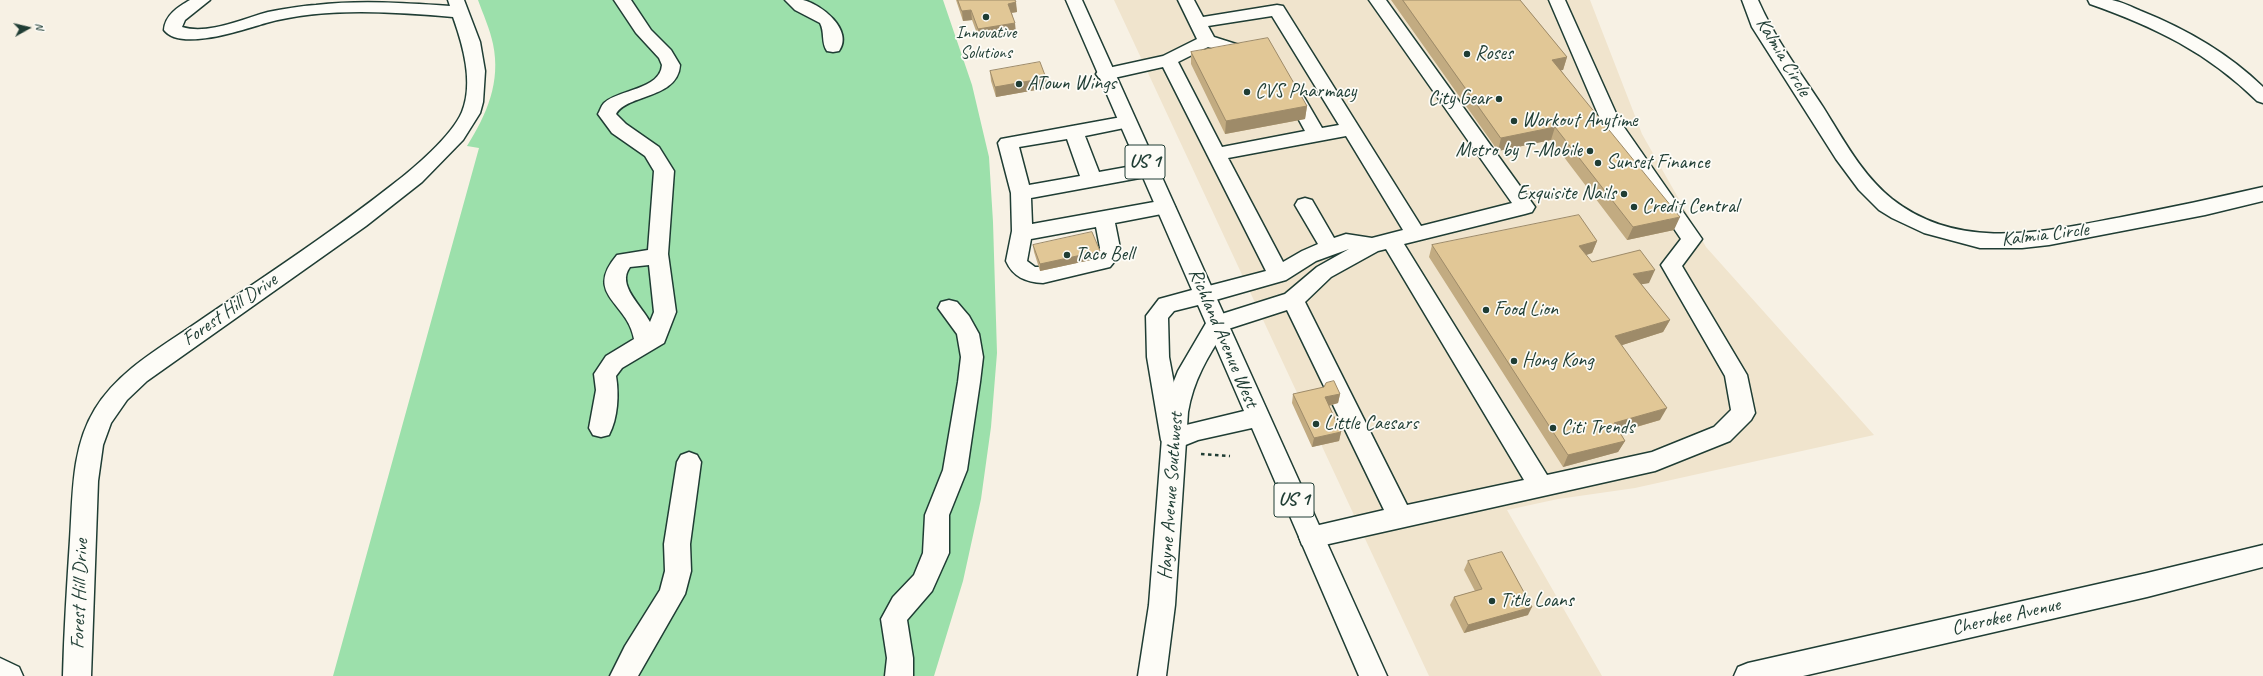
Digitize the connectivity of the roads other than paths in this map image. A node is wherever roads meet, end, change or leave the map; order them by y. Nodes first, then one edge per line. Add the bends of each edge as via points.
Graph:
1 (202, 0) edge
2 (622, 0) edge
3 (793, 0) edge
4 (1074, 0) edge
5 (1186, 0) edge
6 (1377, 0) edge
7 (1557, 0) edge
8 (1750, 0) edge
9 (2096, 0) edge
10 (457, 6) edge
11 (1198, 23) junction
12 (1207, 41) junction
13 (833, 47) dead end
14 (1168, 60) junction
15 (1265, 61) edge
16 (1282, 72) edge
17 (1105, 74) junction
18 (2263, 97) edge
19 (1127, 122) junction
20 (1350, 128) junction
21 (1074, 132) junction
22 (1317, 135) junction
23 (1216, 154) junction
24 (1149, 170) junction
25 (1092, 180) junction
26 (1021, 193) junction
27 (2263, 194) edge
28 (1305, 205) dead end
29 (1165, 207) junction
30 (1104, 218) junction
31 (1022, 233) junction
32 (1416, 234) junction
33 (1381, 242) junction
34 (1330, 248) junction
35 (658, 257) junction
36 (1278, 275) junction
37 (1204, 295) junction
38 (1293, 300) junction
39 (949, 308) dead end
40 (1217, 324) junction
41 (646, 343) junction
42 (1257, 418) junction
43 (601, 428) dead end
44 (1173, 440) junction
45 (689, 462) dead end
46 (1541, 486) junction
47 (1400, 518) junction
48 (1311, 538) junction
49 (2263, 556) edge
50 (0, 671) edge
51 (9, 676) edge
52 (77, 676) edge
53 (624, 676) edge
54 (899, 676) edge
55 (1152, 676) edge
56 (1373, 676) edge
57 (1748, 676) edge

1 - 10 street via 175,19 173,30 197,35 272,16 351,7
2 - 35 street via 648,37 668,55 671,62 670,71 658,84 611,107 607,114 611,122 654,153 664,171
3 - 13 street via 826,18 831,24
4 - 17 street, Richland Avenue West / US 1
5 - 11 street
6 - 32 street via 1525,207
7 - 46 street via 1610,121 1692,239 1671,265 1736,375 1742,413 1722,434 1655,461
8 - 27 street, Kalmia Circle via 1761,27 1856,172 1881,201 1924,225 1980,240 2023,241 2205,208
9 - 18 street via 2154,22 2203,47 2238,72
10 - 52 street, Forest Hill Drive via 471,42 476,71 471,113 456,136 415,177 359,221 139,375 112,403 102,418 95,433 86,473 77,616
11 - 12 street
11 - 20 street via 1276,10
12 - 14 street
12 - 15 street
14 - 17 street
14 - 23 street
16 - 22 street
17 - 19 street, Richland Avenue West / US 1
19 - 21 street
19 - 24 street, Richland Avenue West / US 1
20 - 22 street
20 - 32 street
21 - 25 street
21 - 26 street via 1008,143
22 - 23 street
23 - 36 street
24 - 25 street
24 - 29 street, Richland Avenue West / US 1
25 - 26 street
26 - 31 street
28 - 34 street
29 - 30 street
29 - 37 street, Richland Avenue West / US 1
30 - 31 street
30 - 31 street via 1110,248 1106,259 1043,275 1026,272 1018,265 1016,255
32 - 33 street
33 - 34 street via 1346,242
33 - 38 street via 1324,272
33 - 46 street
34 - 36 street via 1309,256
35 - 41 street via 666,312 656,337
35 - 41 street via 624,260 615,270 615,287 637,317 644,331
36 - 37 street
37 - 40 street, Richland Avenue West / US 1
37 - 44 street via 1167,305 1157,316 1158,357
38 - 40 street
38 - 47 street
39 - 54 street via 968,334 972,357 969,382 955,470 937,515 936,553 923,583 902,605 894,619 900,658
40 - 42 street, Richland Avenue West / US 1
40 - 44 street, Hayne Avenue Southwest via 1194,361 1184,384 1178,402
41 - 43 street via 614,362 605,374 607,390
42 - 44 street via 1195,431
42 - 48 street, Richland Avenue West / US 1
44 - 55 street, Hayne Avenue Southwest via 1166,582
45 - 53 street via 677,544 678,571 672,594
46 - 47 street
47 - 48 street
48 - 56 street, Richland Avenue West / US 1
49 - 57 street, Cherokee Avenue
50 - 51 street

